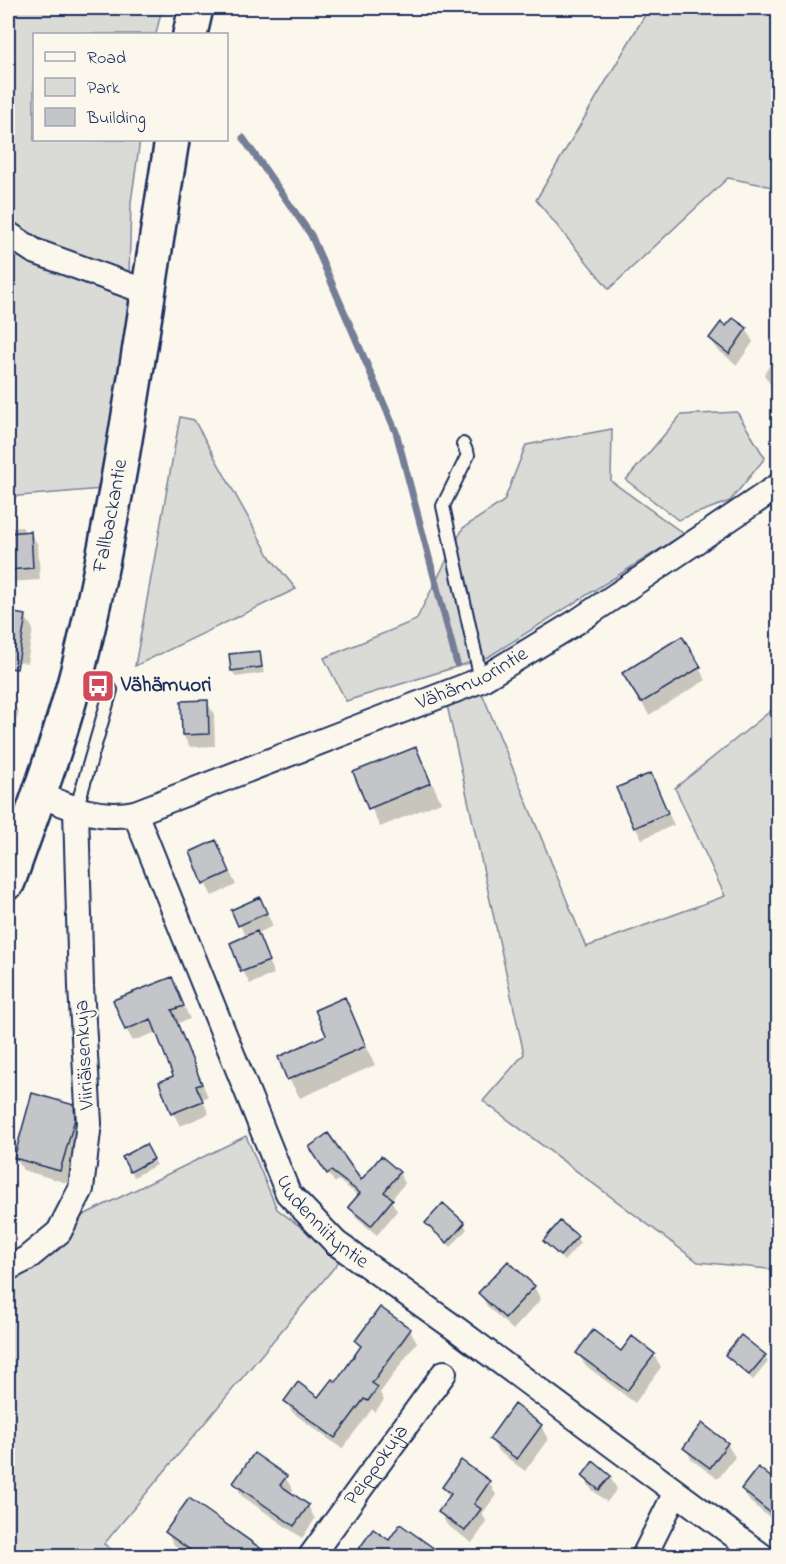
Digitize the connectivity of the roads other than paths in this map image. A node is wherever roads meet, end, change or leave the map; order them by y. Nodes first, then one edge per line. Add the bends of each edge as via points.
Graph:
1 (196, 8) edge
2 (190, 33) edge
3 (172, 141) edge
4 (8, 234) edge
5 (147, 292) junction
6 (463, 444) dead end
7 (778, 486) edge
8 (481, 680) junction
9 (111, 690) dead end
10 (40, 795) junction
11 (76, 810) junction
12 (135, 813) junction
13 (8, 882) edge
14 (8, 1268) edge
15 (444, 1373) dead end
16 (675, 1494) junction
17 (311, 1557) edge
18 (644, 1557) edge
19 (762, 1557) edge

1 - 2 street
3 - 5 street, Fallbackantie
4 - 5 street via 34,250
5 - 10 street, Fallbackantie via 108,537 76,673
6 - 8 lane via 468,454 442,506
7 - 8 street, Vähämuorintie via 578,621
8 - 12 street, Vähämuorintie
9 - 11 lane
10 - 11 street
10 - 13 street, Fallbackantie
11 - 12 street via 114,817
11 - 14 street, Viiriäisenkuja via 89,1123 81,1189 59,1232 26,1259
12 - 16 street, Uudenniityntie via 288,1193 336,1243
15 - 17 street, Peippokuja
16 - 18 street
16 - 19 street, Uudenniityntie

